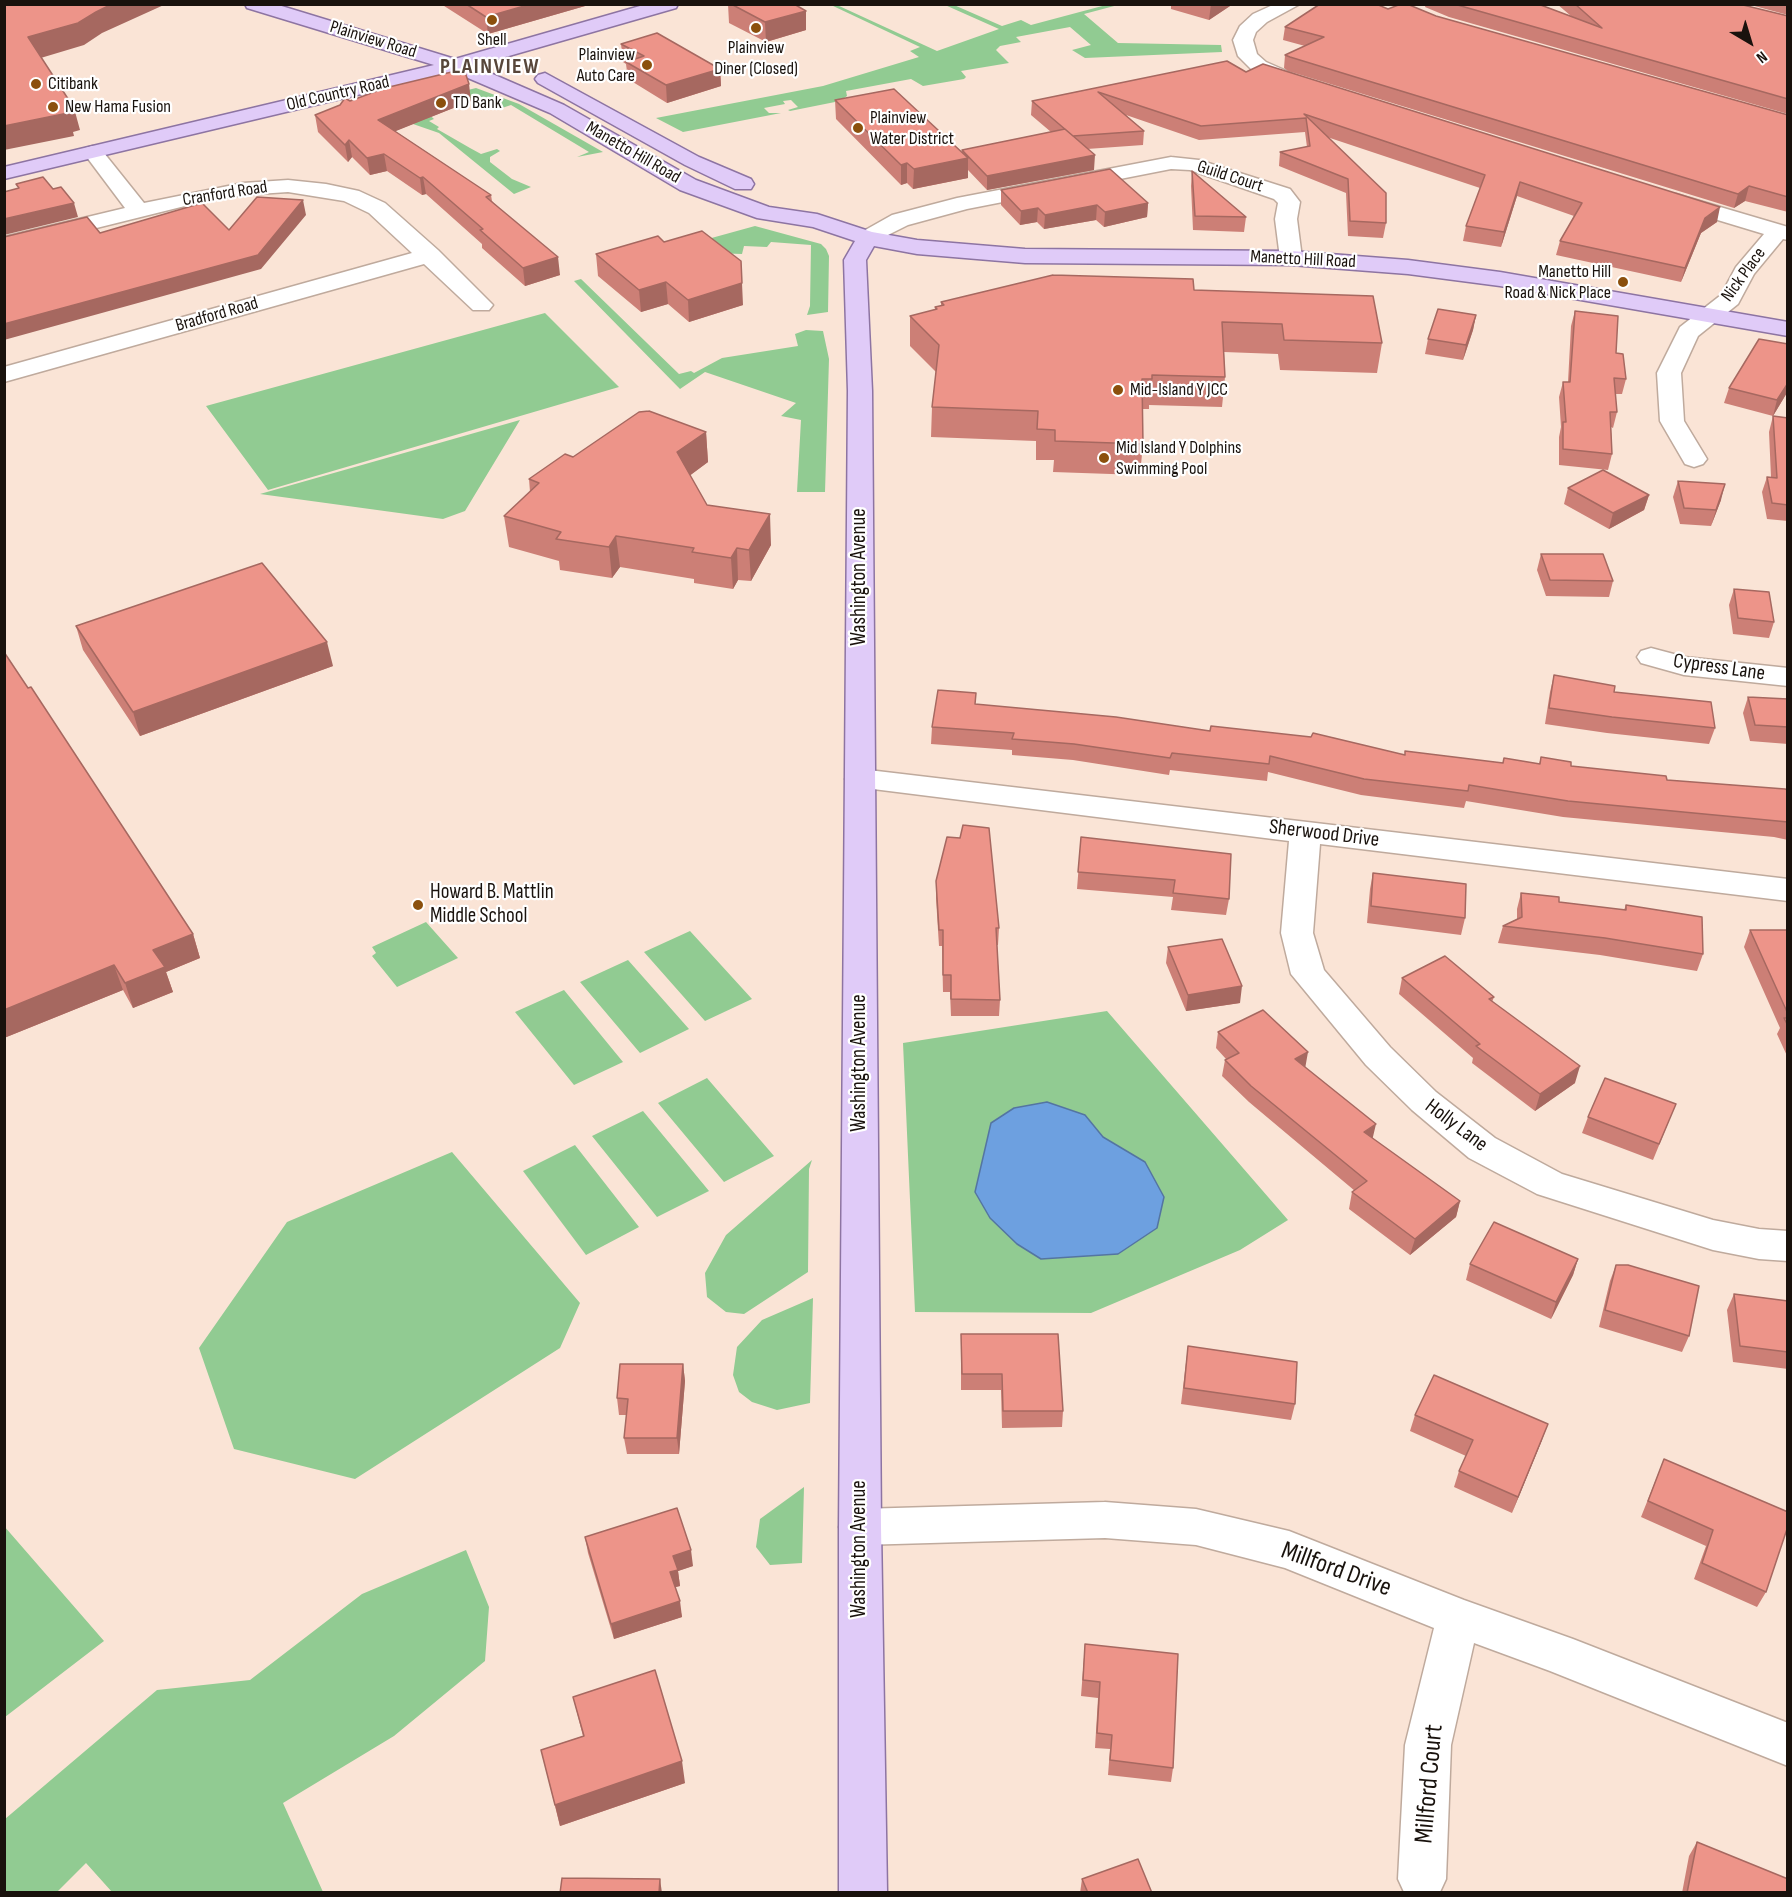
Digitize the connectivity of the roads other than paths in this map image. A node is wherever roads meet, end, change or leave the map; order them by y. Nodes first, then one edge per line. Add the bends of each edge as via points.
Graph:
1 (316, 4) edge
2 (669, 4) edge
3 (1291, 4) edge
4 (260, 5) edge
5 (601, 24) junction
6 (367, 38) junction
7 (488, 57) junction
8 (456, 66) junction
9 (566, 90) junction
10 (1323, 91) edge
11 (331, 96) junction
12 (660, 142) junction
13 (93, 152) junction
14 (629, 153) junction
15 (4, 173) edge
16 (1652, 193) edge
17 (139, 211) junction
18 (817, 221) junction
19 (1782, 233) edge
20 (868, 238) junction
21 (4, 244) edge
22 (430, 255) junction
23 (1291, 258) junction
24 (481, 305) dead end
25 (1709, 316) junction
26 (1788, 329) edge
27 (4, 375) edge
28 (1694, 459) dead end
29 (1652, 657) dead end
30 (1788, 677) edge
31 (860, 780) junction
32 (1305, 832) junction
33 (1788, 890) edge
34 (1788, 1246) edge
35 (860, 1527) junction
36 (1458, 1618) junction
37 (1788, 1744) edge
38 (1422, 1879) dead end
39 (863, 1893) edge

1 - 7 main road, Plainview Road
2 - 5 main road, Old Country Road
3 - 10 street via 1260,18 1247,30 1244,48 1259,66
4 - 6 main road, Plainview Road
5 - 7 main road, Old Country Road
5 - 9 main road via 547,50 540,64
6 - 8 main road, Plainview Road
6 - 11 main road via 397,63 389,71
7 - 8 main road, Old Country Road
7 - 9 main road, Manetto Hill Road
8 - 11 main road, Old Country Road
8 - 14 main road, Manetto Hill Road via 548,105
9 - 12 main road, Manetto Hill Road
11 - 13 main road, Old Country Road
12 - 14 main road
12 - 18 main road, Manetto Hill Road
13 - 15 main road, Old Country Road
13 - 17 street
14 - 18 main road, Manetto Hill Road via 688,185 735,203 765,213
16 - 19 street
17 - 21 street, Cranford Road
17 - 22 street, Cranford Road via 243,189 288,186 326,190 377,208
18 - 20 main road, Manetto Hill Road
19 - 25 street, Nick Place via 1744,272 1730,299
20 - 23 main road, Manetto Hill Road via 917,247 1025,256
20 - 23 street, Guild Court via 900,220 965,203 1171,163 1192,164 1282,194 1289,202 1286,219
20 - 31 main road, Washington Avenue via 855,260 860,391
22 - 24 street, Cranford Road
22 - 27 street, Bradford Road
23 - 25 main road, Manetto Hill Road via 1489,278
25 - 26 main road, Manetto Hill Road
25 - 28 street, Nick Place via 1688,332 1669,373 1672,421
29 - 30 street, Cypress Lane via 1684,666
31 - 32 street, Sherwood Drive
31 - 35 main road, Washington Avenue
32 - 33 street, Sherwood Drive
32 - 34 street, Holly Lane via 1297,933 1308,974 1378,1056 1424,1101 1482,1148 1551,1184 1713,1235
35 - 36 street, Millford Drive via 1106,1520 1196,1527 1289,1550
35 - 39 main road, Washington Avenue
36 - 37 street, Millford Drive
36 - 38 street, Millford Court via 1428,1745

